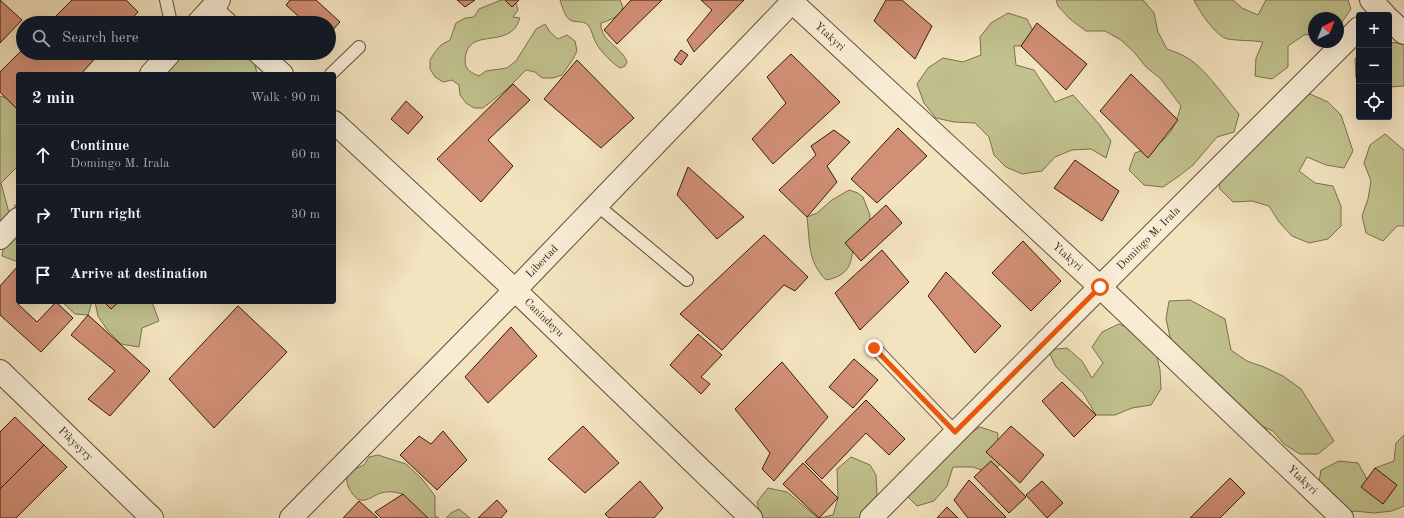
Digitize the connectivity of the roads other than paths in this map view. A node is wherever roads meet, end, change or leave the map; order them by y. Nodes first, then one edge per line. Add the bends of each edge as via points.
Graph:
1 (166, 0) edge
2 (791, 1) edge
3 (169, 16) edge
4 (1356, 31) edge
5 (359, 47) dead end
6 (164, 60) edge
7 (267, 60) edge
8 (153, 72) edge
9 (280, 72) edge
10 (333, 72) edge
11 (336, 124) edge
12 (596, 206) junction
13 (16, 221) edge
14 (0, 238) edge
15 (687, 280) dead end
16 (1100, 287) junction
17 (515, 290) junction
18 (874, 348) dead end
19 (0, 371) edge
20 (955, 432) junction
21 (152, 518) edge
22 (291, 518) edge
23 (751, 518) edge
24 (870, 518) edge
25 (1342, 518) edge

1 - 3 lane
2 - 12 street, Libertad
2 - 16 street, Ytakyri
4 - 16 street, Domingo M. Irala
5 - 10 lane
6 - 8 street
7 - 9 street
11 - 17 street, Canindeyu
12 - 15 lane
12 - 17 street, Libertad
13 - 14 street
16 - 20 street, Domingo M. Irala
16 - 25 street, Ytakyri
17 - 22 street, Libertad
17 - 23 street, Canindeyu
18 - 20 lane
19 - 21 street, Pikysyry
20 - 24 street, Domingo M. Irala

